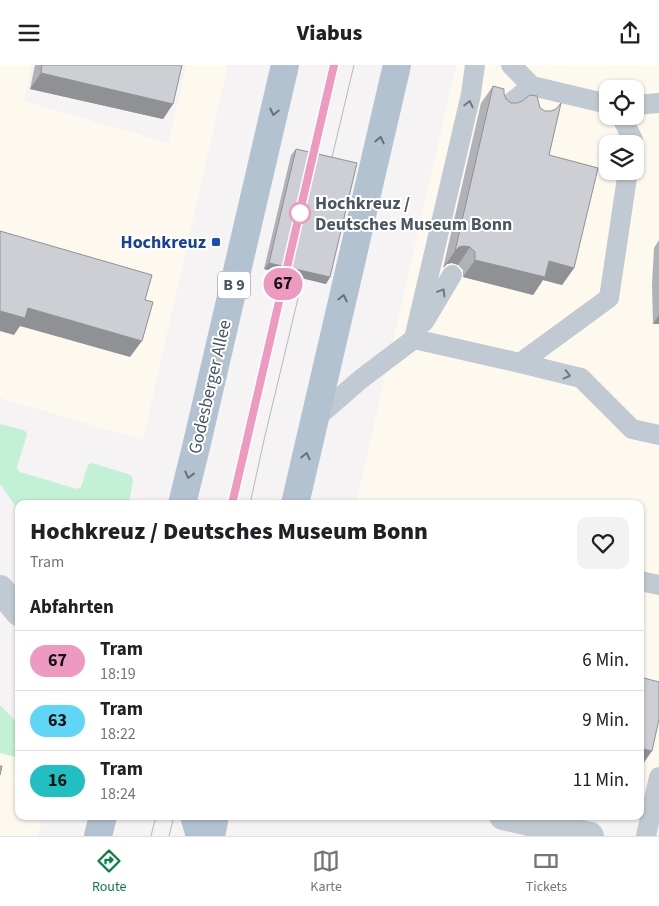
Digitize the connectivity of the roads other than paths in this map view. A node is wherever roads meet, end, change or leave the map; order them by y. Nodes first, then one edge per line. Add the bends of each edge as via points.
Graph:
1 (285, 65) edge
2 (397, 65) edge
3 (475, 65) edge
4 (511, 65) edge
5 (532, 86) junction
6 (599, 103) edge
7 (659, 103) edge
8 (644, 104) edge
9 (504, 109) edge
10 (530, 111) edge
11 (472, 137) dead end
12 (627, 180) edge
13 (452, 194) junction
14 (452, 275) dead end
15 (414, 339) junction
16 (520, 363) junction
17 (315, 419) junction
18 (659, 435) edge
19 (183, 500) edge
20 (296, 500) edge
21 (644, 582) edge
22 (659, 585) edge
23 (659, 777) edge
24 (195, 820) edge
25 (214, 820) edge
26 (520, 820) edge
27 (200, 836) edge
28 (210, 836) edge
29 (590, 836) edge
30 (646, 836) edge

1 -> 19 main road, Godesberger Allee / B 9
17 -> 2 main road
13 -> 3 lane
4 - 5 lane
5 - 6 lane
5 - 9 lane
5 - 10 lane
7 - 8 lane
11 - 13 lane
12 - 16 lane via 609,298
13 - 15 lane via 437,263
15 -> 14 lane
15 - 16 lane
15 - 17 lane
16 -> 18 lane via 581,378 632,429
20 -> 17 main road
21 - 22 lane
23 - 30 lane
24 - 27 main road
25 - 28 main road
26 - 29 street

